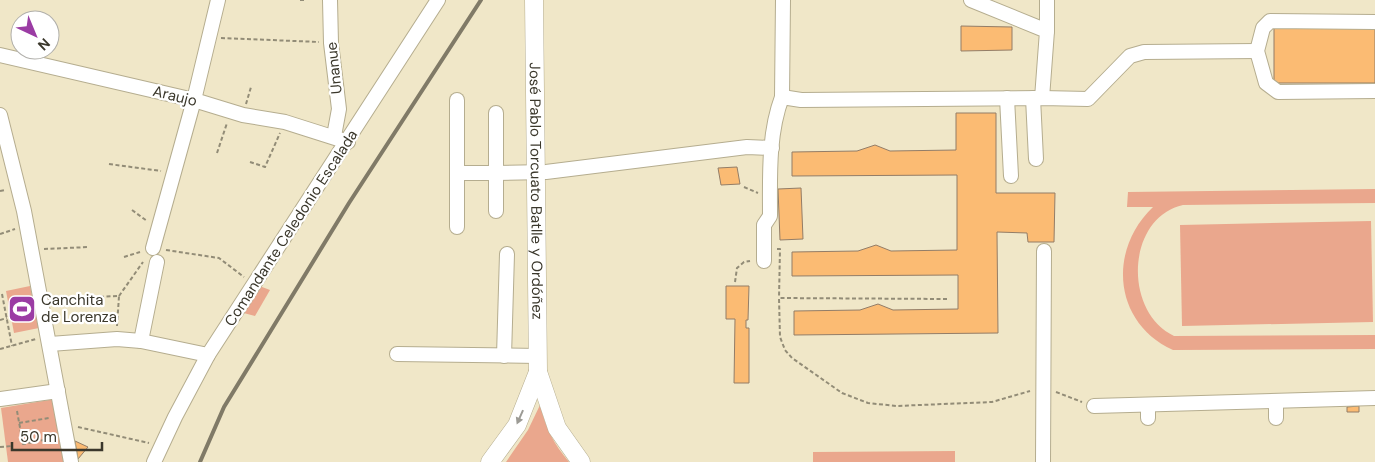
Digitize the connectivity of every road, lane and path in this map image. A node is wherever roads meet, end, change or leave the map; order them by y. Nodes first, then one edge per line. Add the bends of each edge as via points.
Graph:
1 (218, 0) edge
2 (300, 0) edge
3 (304, 0) edge
4 (330, 0) edge
5 (438, 0) edge
6 (783, 0) edge
7 (971, 0) edge
8 (1047, 0) edge
9 (533, 6) edge
10 (1375, 22) edge
11 (1047, 31) junction
12 (209, 37) junction
13 (331, 43) junction
14 (1258, 51) junction
15 (0, 56) edge
16 (251, 87) dead end
17 (1375, 91) edge
18 (782, 97) junction
19 (1007, 98) junction
20 (1038, 98) junction
21 (194, 100) junction
22 (457, 100) dead end
23 (237, 113) junction
24 (496, 113) dead end
25 (0, 115) edge
26 (285, 122) junction
27 (334, 136) junction
28 (348, 142) junction
29 (772, 148) junction
30 (217, 152) dead end
31 (1036, 159) dead end
32 (250, 162) dead end
33 (109, 164) dead end
34 (175, 173) junction
35 (457, 173) junction
36 (496, 173) junction
37 (530, 173) junction
38 (1011, 176) dead end
39 (132, 210) dead end
40 (496, 211) dead end
41 (457, 227) dead end
42 (159, 229) junction
43 (89, 247) dead end
44 (154, 248) junction
45 (32, 249) junction
46 (1044, 251) dead end
47 (507, 254) dead end
48 (764, 254) junction
49 (124, 257) dead end
50 (157, 262) dead end
51 (735, 282) dead end
52 (254, 285) junction
53 (2, 294) dead end
54 (119, 296) junction
55 (778, 298) junction
56 (947, 299) dead end
57 (94, 304) dead end
58 (7, 318) junction
59 (0, 320) edge
60 (116, 339) junction
61 (49, 340) junction
62 (141, 341) junction
63 (12, 346) junction
64 (0, 349) edge
65 (397, 354) dead end
66 (208, 355) junction
67 (504, 356) junction
68 (538, 364) junction
69 (1042, 387) junction
70 (58, 391) junction
71 (14, 397) junction
72 (1375, 398) edge
73 (0, 399) edge
74 (1276, 401) junction
75 (1094, 406) joint
76 (1276, 418) dead end
77 (19, 423) junction
78 (64, 425) junction
79 (0, 446) edge
80 (12, 446) dead end
81 (161, 446) junction
82 (71, 462) edge
83 (154, 462) edge
84 (490, 462) edge
85 (580, 462) edge
86 (1043, 462) edge

1 - 12 street
2 - 3 path
4 - 13 street, Unanue
5 - 28 street, Comandante Celedonio Escalada
6 - 18 street
7 - 11 street
8 - 11 street
9 - 37 main road, José Pablo Torcuato Batlle y Ordóñez via 534,126
10 - 14 street via 1270,21 1263,28
11 - 20 street
12 - 13 path
12 - 21 street
13 - 27 street, Unanue via 339,109
14 - 17 street via 1266,83 1278,92
14 - 20 street via 1144,52 1130,56 1088,99
15 - 21 street, Araujo
16 - 23 path
18 - 19 street via 801,100
18 - 29 street
19 - 20 street
19 - 38 street
20 - 31 street
21 - 23 street, Araujo
21 - 34 street
22 - 35 street
23 - 26 street, Araujo
23 - 30 path
24 - 36 street
25 - 45 street
26 - 27 street, Araujo
26 - 32 path via 265,167
27 - 28 street, Araujo
28 - 52 street, Comandante Celedonio Escalada
29 - 37 street via 746,147
29 - 48 street via 770,216 764,225
33 - 34 path
34 - 42 street
35 - 36 street
35 - 41 street
36 - 37 street
36 - 40 street
37 - 68 main road, José Pablo Torcuato Batlle y Ordóñez
39 - 42 path
42 - 44 street
43 - 45 path
44 - 49 path
44 - 52 path via 219,258
44 - 54 path
45 - 61 street
46 - 69 street
47 - 67 street
48 - 51 path via 737,268
48 - 55 path via 780,249
50 - 62 street
52 - 66 street, Comandante Celedonio Escalada
53 - 58 path
54 - 57 path via 95,297
54 - 60 path
55 - 56 path
55 - 69 path via 780,337 785,350 842,393 868,403 896,406 992,402
58 - 59 path
58 - 63 path
60 - 61 street
60 - 62 street
61 - 63 path
61 - 70 street
62 - 66 street
63 - 64 path
65 - 67 street
66 - 81 street, Comandante Celedonio Escalada
67 - 68 street
68 -> 84 main road, José Pablo Torcuato Batlle y Ordóñez via 517,425
68 - 85 main road, José Pablo Torcuato Batlle y Ordóñez via 557,428
69 - 75 path
69 - 86 street
70 - 71 street
70 - 78 street
71 - 73 street
71 - 77 path
72 - 74 street
74 - 75 street via 1148,412
74 - 76 street
77 - 78 path
77 - 78 path via 23,444
78 - 81 path
78 - 82 street
79 - 80 path
81 - 83 street, Comandante Celedonio Escalada

